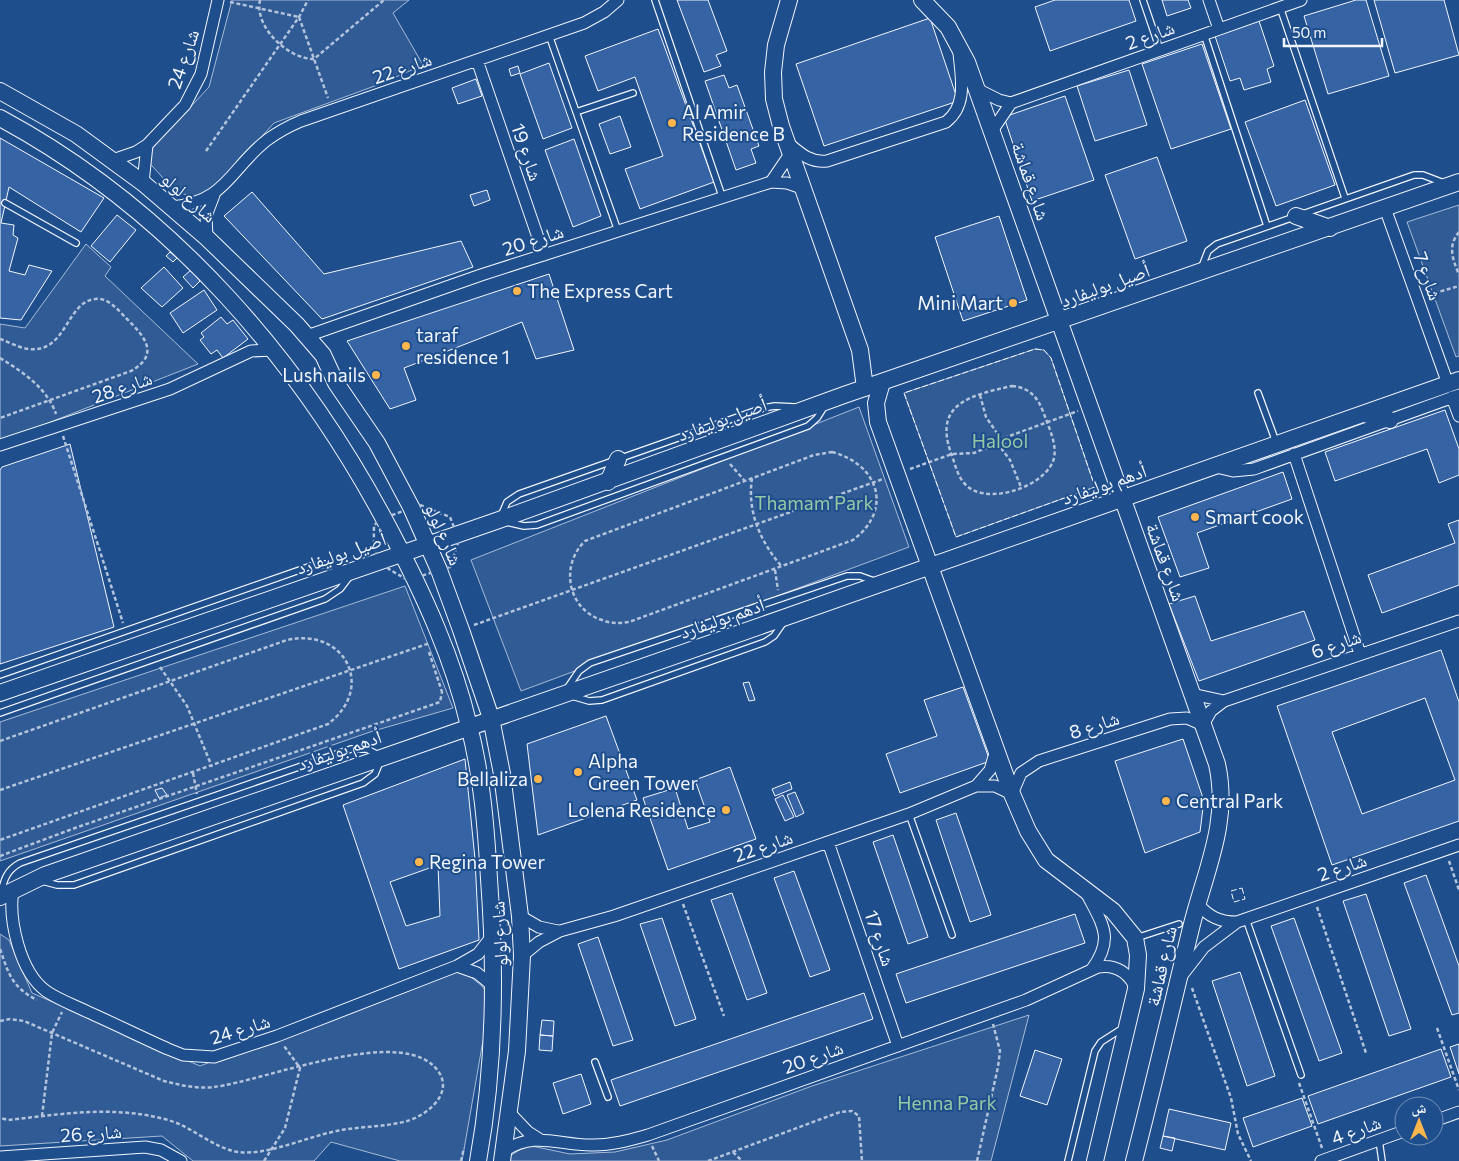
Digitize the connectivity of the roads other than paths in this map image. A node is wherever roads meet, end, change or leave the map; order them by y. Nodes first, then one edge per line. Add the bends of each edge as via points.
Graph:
1 (218, 0) edge
2 (618, 0) edge
3 (655, 0) edge
4 (789, 0) edge
5 (922, 0) edge
6 (1142, 0) edge
7 (1208, 0) edge
8 (1298, 1) edge
9 (1280, 7) junction
10 (1218, 29) junction
11 (1204, 34) junction
12 (549, 35) junction
13 (959, 44) junction
14 (1160, 50) junction
15 (477, 60) junction
16 (977, 89) junction
17 (0, 91) edge
18 (633, 92) dead end
19 (1012, 103) junction
20 (576, 112) junction
21 (0, 118) edge
22 (992, 130) junction
23 (148, 145) junction
24 (788, 148) junction
25 (114, 160) junction
26 (771, 182) junction
27 (142, 183) junction
28 (1455, 184) edge
29 (802, 188) junction
30 (214, 194) junction
31 (1345, 198) junction
32 (723, 199) junction
33 (6, 203) dead end
34 (172, 207) junction
35 (1385, 208) junction
36 (1296, 216) junction
37 (1267, 226) junction
38 (1330, 228) junction
39 (618, 232) junction
40 (207, 238) junction
41 (76, 243) dead end
42 (544, 255) junction
43 (1200, 272) junction
44 (1059, 322) junction
45 (254, 327) junction
46 (308, 336) junction
47 (274, 350) junction
48 (251, 351) junction
49 (882, 382) junction
50 (865, 388) junction
51 (1455, 389) edge
52 (1258, 392) dead end
53 (825, 402) junction
54 (805, 410) junction
55 (1364, 414) junction
56 (1459, 416) edge
57 (1390, 420) junction
58 (0, 445) edge
59 (1277, 445) junction
60 (1294, 454) junction
61 (618, 459) junction
62 (1216, 467) junction
63 (608, 482) junction
64 (1122, 500) junction
65 (500, 520) junction
66 (427, 545) junction
67 (403, 554) junction
68 (931, 565) junction
69 (351, 571) junction
70 (877, 583) junction
71 (1459, 621) edge
72 (1360, 654) junction
73 (0, 674) edge
74 (0, 693) edge
75 (564, 693) junction
76 (1192, 694) junction
77 (1224, 701) junction
78 (0, 713) edge
79 (491, 718) junction
80 (1203, 725) junction
81 (469, 726) junction
82 (996, 749) junction
83 (382, 757) junction
84 (976, 786) junction
85 (1012, 794) junction
86 (909, 814) junction
87 (828, 842) junction
88 (1459, 845) edge
89 (1085, 891) junction
90 (4, 894) edge
91 (1198, 904) junction
92 (520, 916) junction
93 (1242, 921) junction
94 (0, 922) edge
95 (1179, 924) dead end
96 (13, 929) junction
97 (560, 931) junction
98 (493, 935) junction
99 (952, 935) dead end
100 (1136, 938) junction
101 (522, 956) junction
102 (457, 966) junction
103 (1092, 969) junction
104 (1182, 975) junction
105 (493, 986) junction
106 (1136, 989) junction
107 (1127, 1026) junction
108 (898, 1046) junction
109 (595, 1062) dead end
110 (1299, 1076) road end
111 (608, 1097) dead end
112 (508, 1111) junction
113 (1459, 1112) edge
114 (1444, 1117) edge
115 (1394, 1135) edge
116 (539, 1138) junction
117 (1379, 1140) junction
118 (503, 1156) edge
119 (0, 1157) edge
120 (1137, 1158) edge
121 (1323, 1160) edge
122 (181, 1161) edge
123 (478, 1161) edge
124 (1068, 1161) edge
125 (1095, 1161) edge
126 (1382, 1161) edge

1 - 23 street, شارع 24 via 206,56 194,90 186,105
2 - 12 street, شارع 22 via 594,18
3 - 32 lane
4 - 24 street via 776,44 773,72 774,99
5 - 13 street, شارع قماشة via 948,26
6 - 14 lane
7 - 10 street
8 - 9 street, شارع 2
9 - 10 street, شارع 2
9 - 31 lane
10 - 11 street, شارع 2
11 - 14 street, شارع 2
11 - 37 lane
12 - 15 street, شارع 22
12 - 20 lane
13 - 16 street, شارع قماشة
13 - 24 street via 961,97 958,108 946,122 822,161 807,158
14 - 19 street, شارع 2
15 - 30 street, شارع 22 via 301,121 267,140
15 - 42 street, شارع 19
16 - 19 street
16 - 22 street, شارع قماشة
17 - 25 street, شارع لولو via 76,134
18 - 20 lane
19 - 22 street
20 - 39 lane
21 - 45 street, شارع لولو via 59,151 116,192 197,266
22 - 44 street, شارع قماشة
23 - 25 street, شارع 24
23 - 27 street
24 - 26 street
24 - 29 street
25 - 27 street, شارع لولو
26 - 29 street, شارع 20
26 - 32 street, شارع 20
27 - 34 street, شارع لولو
28 - 31 lane via 1414,175
28 - 35 street, أصيل بوليفارد
29 - 50 street via 860,350
30 - 34 street, شارع 22 via 194,204
30 - 40 street, شارع 22 via 206,216
31 - 36 lane
32 - 39 street, شارع 20
33 - 41 lane
34 - 40 street, شارع لولو
35 - 38 street, أصيل بوليفارد
35 - 51 street, شارع 7 via 1417,298
36 - 37 lane
36 - 38 street
37 - 43 lane via 1212,247
38 - 43 street, أصيل بوليفارد
39 - 42 street, شارع 20
40 - 46 street, شارع لولو
42 - 46 street, شارع 20
43 - 44 street, أصيل بوليفارد
44 - 49 street, أصيل بوليفارد
44 - 64 street, شارع قماشة
45 - 47 street, شارع لولو
45 - 48 street
46 - 66 street, شارع لولو via 323,354 336,383 377,443
47 - 48 street, شارع 28
47 - 67 street, شارع لولو via 336,437
48 - 58 street, شارع 28 via 170,389
49 - 50 street, أصيل بوليفارد
49 - 68 street, شارع قماشة via 876,412
50 - 53 street, أصيل بوليفارد
51 - 55 street, أدهم بوليفارد
51 - 56 street, شارع 7
51 - 57 street
52 - 59 lane
53 - 54 street, أصيل بوليفارد
53 - 65 lane via 818,418 808,426 724,458 537,525 524,526
54 - 61 lane via 787,406 763,408
54 - 63 street, أصيل بوليفارد
55 - 57 street
55 - 59 street, أدهم بوليفارد
57 - 60 street
59 - 62 street, أدهم بوليفارد
60 - 62 street via 1243,471
60 - 72 street
61 - 63 street
61 - 65 lane via 514,496 507,502
62 - 64 street, أدهم بوليفارد
63 - 65 street, أصيل بوليفارد
64 - 68 street, أدهم بوليفارد
64 - 76 street, شارع قماشة
65 - 66 street, أصيل بوليفارد
66 - 67 street, أصيل بوليفارد
66 - 79 street, شارع لولو
67 - 69 street, أصيل بوليفارد
67 - 81 street, شارع لولو via 429,608
68 - 70 street, أدهم بوليفارد
68 - 82 street, شارع قماشة
69 - 73 lane via 316,564
69 - 74 street, أصيل بوليفارد
69 - 78 lane via 340,590 325,599
70 - 75 street, أدهم بوليفارد
70 - 75 lane via 860,576 847,576 590,663 579,671
71 - 72 street, شارع 6
72 - 77 street, شارع 6
75 - 79 street, أدهم بوليفارد
76 - 77 street
76 - 80 street, شارع قماشة
77 - 80 street, شارع 6 via 1211,711
79 - 81 street, أدهم بوليفارد
79 - 92 street, شارع لولو via 502,774
80 - 85 street, شارع 8 via 1187,718 1170,719 1039,761 1021,773
80 - 91 street, شارع قماشة via 1217,764 1222,800 1217,836
81 - 83 street, أدهم بوليفارد
81 - 98 street, شارع لولو via 484,810
82 - 84 street, شارع 22 via 990,770
82 - 85 street, شارع قماشة
83 - 90 street, أدهم بوليفارد via 35,879
83 - 90 lane via 367,749 356,748 14,866 6,875
84 - 85 street, شارع 22 via 995,786
84 - 86 street, شارع 22
85 - 89 street, شارع قماشة via 1028,831 1046,860
86 - 87 street, شارع 22
86 - 99 lane
87 - 97 street, شارع 22 via 614,916
87 - 108 street, شارع 17
88 - 93 street, شارع 2
89 - 100 street, شارع قماشة via 1112,911
89 - 103 street via 1103,923 1105,936 1104,948
90 - 96 street, شارع 24 via 11,909
91 - 93 street via 1219,920
91 - 104 street, شارع قماشة
92 - 97 street, شارع 22 via 539,927
92 - 101 street, شارع لولو
93 - 104 street, شارع 2 via 1204,948
93 - 110 lane
94 - 96 street
95 - 100 lane
96 - 102 street, شارع 24 via 32,975 46,991 168,1049 191,1056 214,1057 277,1036
97 - 101 street, شارع 22
98 - 102 street, شارع 24 via 478,954
98 - 105 street, شارع لولو
100 - 106 street, شارع قماشة
101 - 112 street, شارع لولو via 517,1051
102 - 105 street via 477,973
103 - 106 street, شارع 20 via 1117,968 1126,973
103 - 108 street, شارع 20 via 1062,986
104 - 120 street, شارع قماشة
105 - 123 street, شارع لولو via 493,1041
106 - 107 street, شارع قماشة
107 - 124 lane via 1101,1042 1094,1051
107 - 125 street, شارع قماشة
108 - 116 street, شارع 20 via 648,1136 594,1145 566,1144
109 - 111 lane
112 - 116 street, شارع 20 via 528,1132
112 - 118 street, شارع لولو
113 - 114 street
115 - 117 street, شارع 4
116 - 118 street, شارع 20 via 515,1144
117 - 121 street, شارع 4
117 - 126 lane
119 - 122 street, شارع 26 via 145,1147 161,1150

